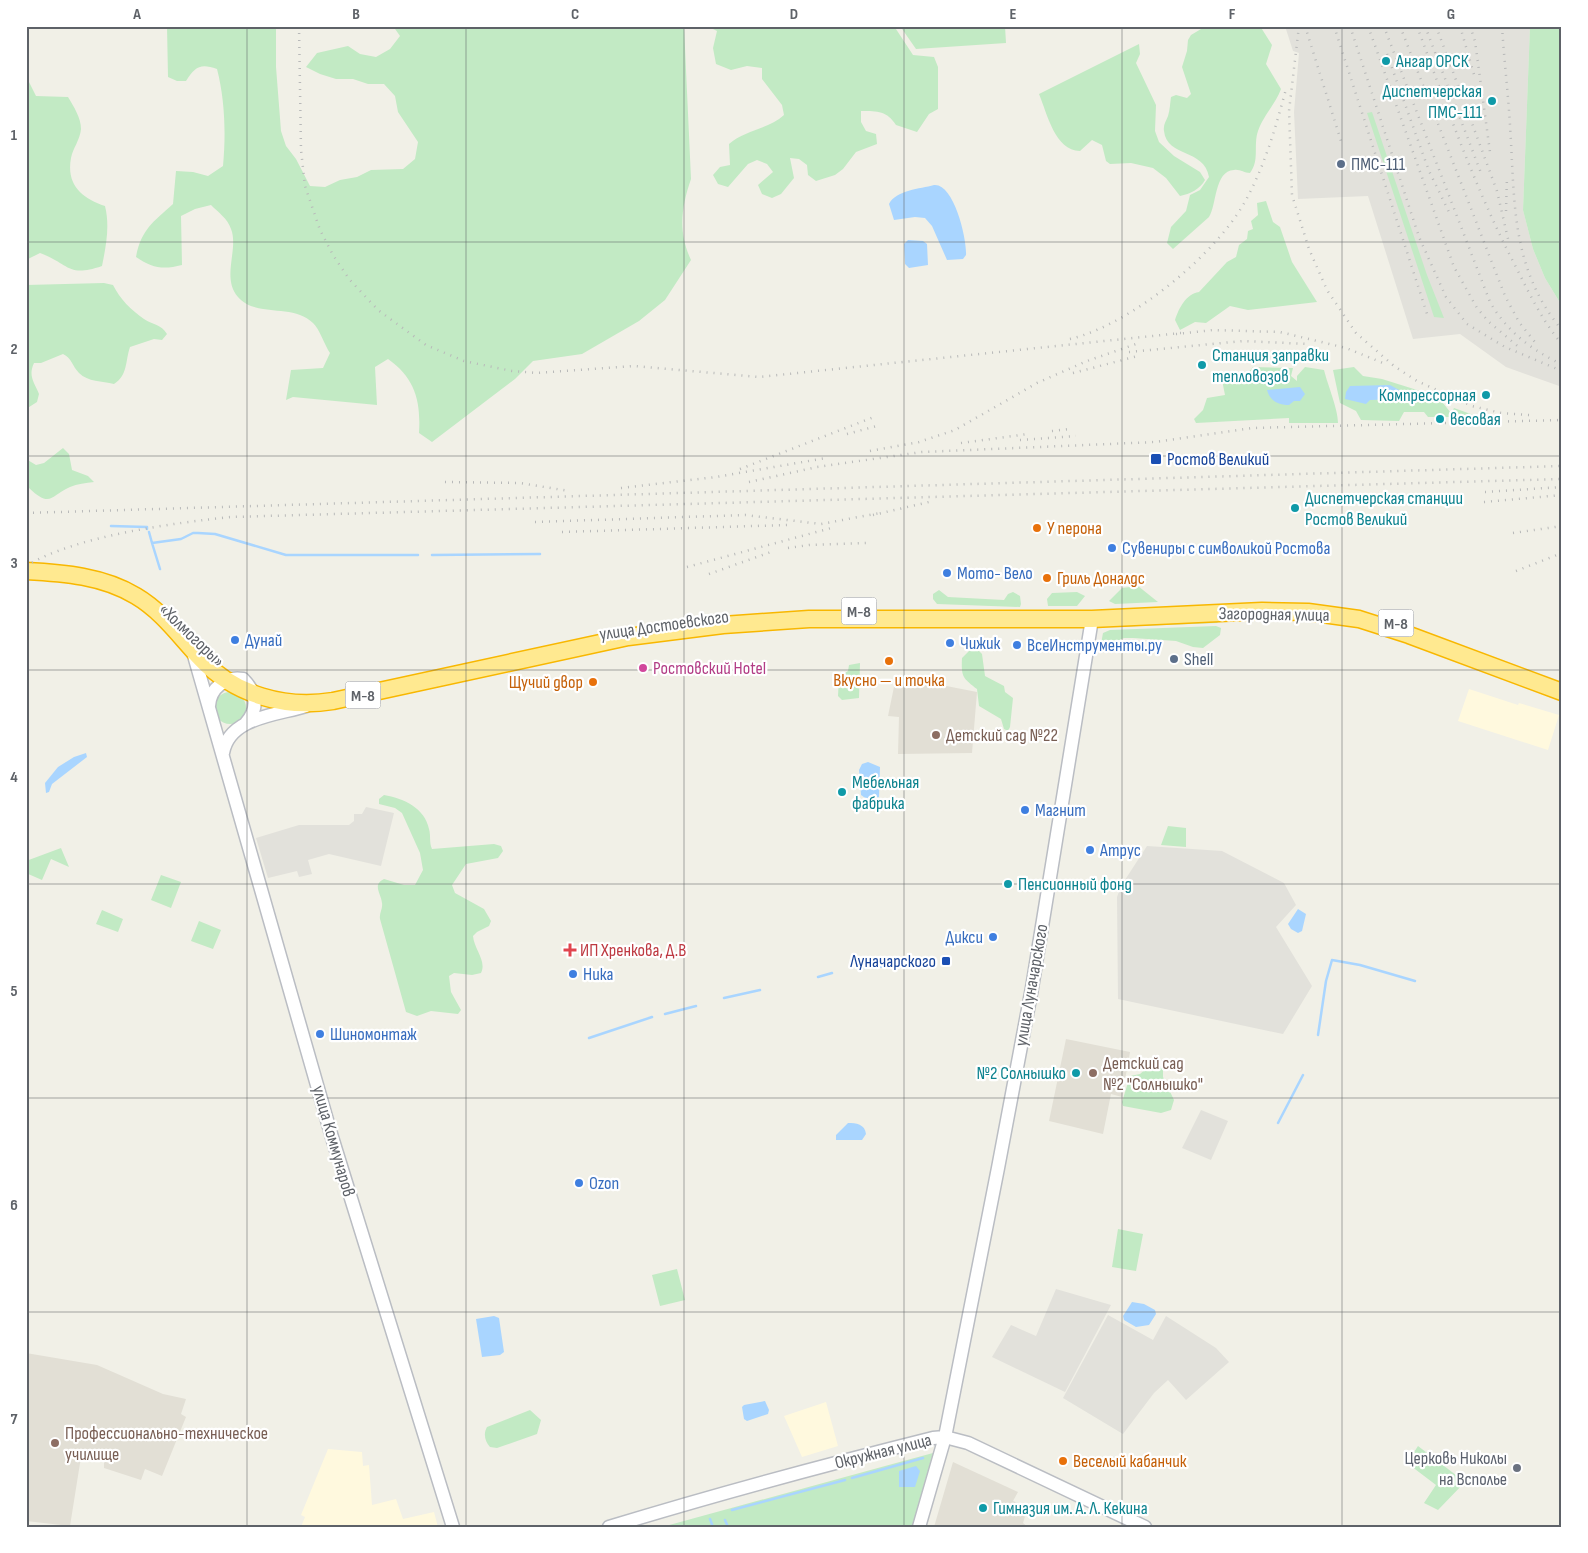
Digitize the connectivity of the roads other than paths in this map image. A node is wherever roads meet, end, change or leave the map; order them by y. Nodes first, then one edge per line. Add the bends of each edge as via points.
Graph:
1 (26, 564) edge
2 (26, 571) edge
3 (1093, 615) junction
4 (190, 646) junction
5 (235, 680) junction
6 (1562, 683) edge
7 (1562, 692) edge
8 (253, 694) junction
9 (311, 704) junction
10 (209, 706) junction
11 (212, 719) junction
12 (243, 725) junction
13 (223, 753) junction
14 (945, 1438) junction
15 (453, 1527) edge
16 (609, 1527) edge
17 (919, 1527) edge
18 (1145, 1527) edge

1 - 5 highway, «Холмогоры» / М-8 via 95,570 137,588 168,609
2 - 4 highway, «Холмогоры» / М-8 via 83,576 130,592 159,613
3 - 5 highway, улица Достоевского / М-8 via 912,610 766,613 626,629 318,695 278,692
3 - 6 highway, Загородная улица / М-8 via 1273,603 1345,609 1412,628
3 - 7 highway, Загородная улица / М-8 via 1262,611 1328,614 1391,628
3 - 9 highway, улица Достоевского / М-8 via 809,619 703,627 594,644
3 - 14 street, улица Луначарского via 1032,988
4 - 5 highway, «Холмогоры» / М-8 via 202,660
4 - 10 street, улица Коммунаров
5 - 8 highway, М-8
5 - 10 street via 215,689
8 - 9 highway, улица Достоевского / М-8 via 286,703
8 - 12 street via 256,708
9 - 12 street
10 - 11 street, улица Коммунаров
11 - 12 street via 221,728 230,730
11 - 13 street, улица Коммунаров
12 - 13 street via 227,740
13 - 15 street, улица Коммунаров via 331,1134
14 - 16 street, Окружная улица via 933,1438 846,1460
14 - 17 street, улица Луначарского
14 - 18 street, Окружная улица via 980,1448

